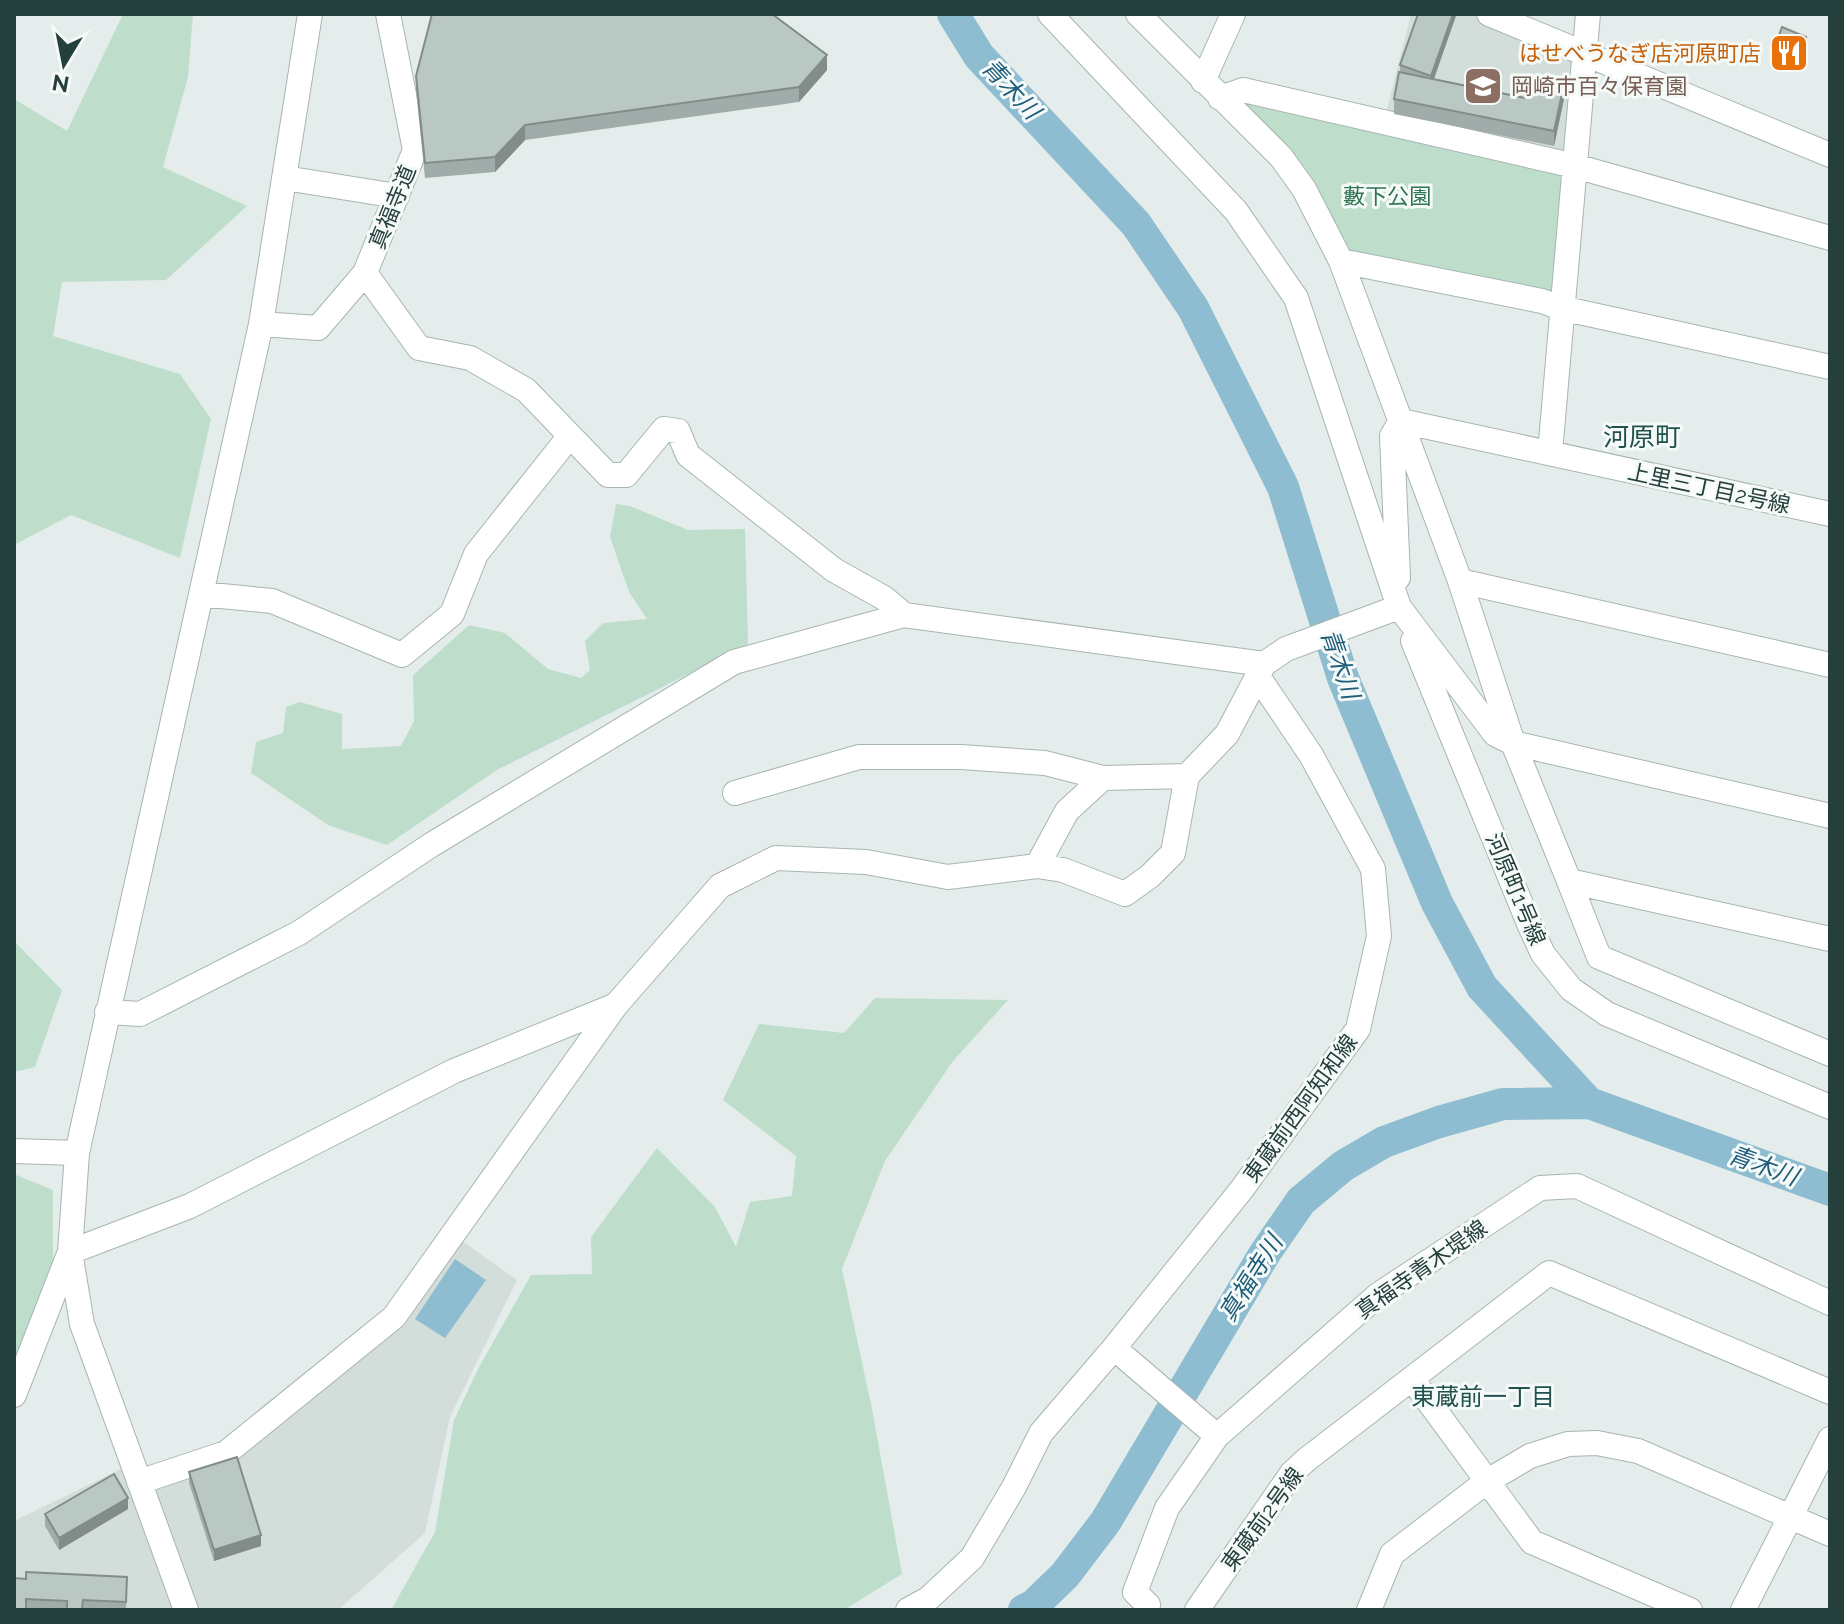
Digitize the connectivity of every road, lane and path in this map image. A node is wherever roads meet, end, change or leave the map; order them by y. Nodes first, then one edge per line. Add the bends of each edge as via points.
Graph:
1 (310, 14) edge
2 (388, 14) edge
3 (1050, 14) edge
4 (1138, 14) edge
5 (1233, 14) edge
6 (1489, 14) edge
7 (1588, 14) edge
8 (1585, 54) junction
9 (1212, 90) junction
10 (1830, 155) edge
11 (1575, 166) junction
12 (285, 178) junction
13 (397, 196) junction
14 (1830, 238) edge
15 (1341, 261) junction
16 (365, 273) junction
17 (1561, 308) junction
18 (261, 324) junction
19 (1830, 367) edge
20 (1401, 421) junction
21 (569, 437) junction
22 (1550, 453) junction
23 (1830, 514) edge
24 (1460, 581) junction
25 (201, 594) junction
26 (1399, 607) junction
27 (904, 615) junction
28 (1830, 665) edge
29 (1260, 669) junction
30 (1513, 743) junction
31 (1187, 776) junction
32 (1103, 778) junction
33 (735, 793) dead end
34 (1830, 816) edge
35 (1037, 866) junction
36 (1569, 881) junction
37 (1830, 939) edge
38 (616, 1005) junction
39 (107, 1012) junction
40 (1830, 1054) edge
41 (1830, 1107) edge
42 (14, 1151) edge
43 (77, 1153) junction
44 (70, 1252) junction
45 (1830, 1303) edge
46 (1114, 1348) junction
47 (1412, 1379) junction
48 (1830, 1392) edge
49 (14, 1395) edge
50 (1217, 1436) junction
51 (1830, 1439) edge
52 (139, 1482) junction
53 (1486, 1482) junction
54 (1791, 1518) junction
55 (1830, 1534) edge
56 (1639, 1600) edge
57 (1148, 1608) edge
58 (186, 1610) edge
59 (908, 1610) edge
60 (1197, 1610) edge
61 (1369, 1610) edge
62 (1690, 1610) edge
63 (1743, 1610) edge

1 - 12 street
2 - 13 street, 真福寺道 via 415,150
3 - 26 street via 1236,211 1296,298
4 - 9 street
5 - 9 street
6 - 8 street
7 - 8 street
8 - 10 street
8 - 11 street
9 - 11 street via 1243,90
9 - 15 street via 1281,157
11 - 14 street
11 - 17 street
12 - 13 street
12 - 18 street
13 - 16 street, 真福寺道
15 - 17 street
15 - 20 street
16 - 18 street, 真福寺道 via 318,328
16 - 21 street via 419,348 470,358 526,390
17 - 19 street
17 - 22 street
18 - 25 street
20 - 22 street, 上里三丁目2号線
20 - 24 street
20 - 26 street via 1392,436
21 - 25 street via 476,554 452,614 402,655 272,601
21 - 27 street via 608,475 626,475 664,429 678,431 688,455 834,570
22 - 23 street, 上里三丁目2号線
24 - 28 street
24 - 30 street
25 - 39 street
26 - 29 street via 1286,649
26 - 30 street via 1495,734
26 - 41 street, 河原町1号線 via 1530,926 1543,954 1571,989 1607,1014
27 - 29 street
27 - 39 street via 734,662 431,845 299,933 140,1014
29 - 31 street via 1227,734
29 - 46 street, 東蔵前西阿知和線 via 1373,869 1379,936 1358,1029 1242,1189
30 - 34 street
30 - 36 street
31 - 32 street
31 - 35 street via 1173,853 1125,894 1063,870
32 - 33 street via 1045,763 859,757
32 - 35 street via 1067,811
35 - 38 street via 948,877 866,862 776,858 720,886
36 - 37 street
36 - 40 street via 1599,957
38 - 44 street via 454,1071 190,1206
38 - 52 street via 394,1317 226,1453
39 - 43 street
42 - 43 street
43 - 44 street
44 - 49 street
44 - 52 street via 82,1324
45 - 50 street, 真福寺青木堤線 via 1577,1186 1540,1188 1378,1295
46 - 50 street
46 - 59 street, 東蔵前西阿知和線 via 1041,1433 972,1558 928,1599
47 - 48 street, 東蔵前2号線 via 1549,1273
47 - 53 street
47 - 60 street, 東蔵前2号線 via 1292,1473
50 - 57 street, 真福寺青木堤線 via 1167,1508 1135,1592
51 - 54 street
52 - 58 street
53 - 54 street via 1551,1448 1597,1443 1638,1451
53 - 56 street via 1532,1542
53 - 61 street via 1392,1554
54 - 55 street
54 - 63 street
56 - 62 street

